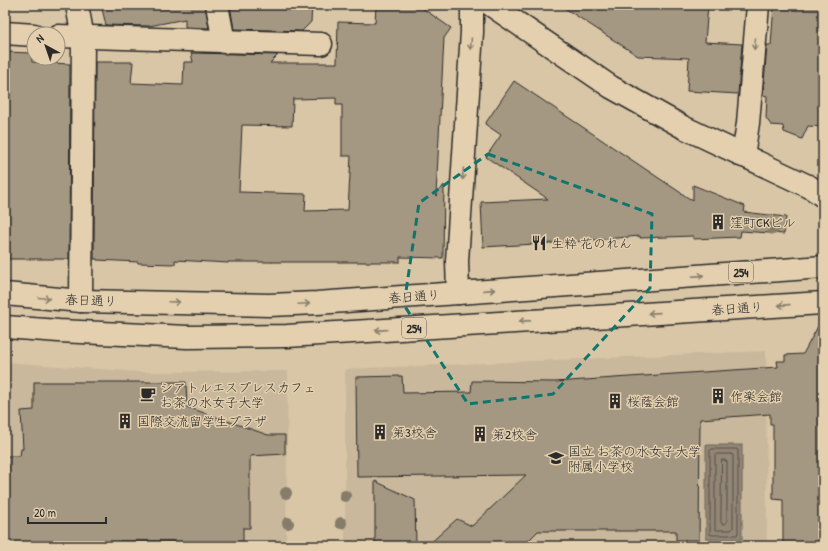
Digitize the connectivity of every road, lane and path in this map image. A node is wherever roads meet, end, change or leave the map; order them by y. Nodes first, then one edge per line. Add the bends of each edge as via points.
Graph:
1 (77, 5) edge
2 (217, 5) edge
3 (472, 5) edge
4 (491, 5) edge
5 (758, 5) edge
6 (5, 33) edge
7 (26, 34) edge
8 (66, 37) edge
9 (83, 38) junction
10 (224, 42) junction
11 (321, 44) dead end
12 (742, 156) junction
13 (823, 196) edge
14 (823, 267) edge
15 (458, 293) junction
16 (5, 294) edge
17 (81, 301) junction
18 (823, 303) edge
19 (5, 327) edge

1 - 9 main road
2 - 10 main road
3 -> 15 main road via 457,261
4 - 12 main road via 611,87
5 -> 12 main road via 748,123
6 - 7 main road
8 - 9 main road
9 - 10 main road
9 - 17 main road
10 - 11 main road
12 - 13 main road via 810,187
15 -> 14 main road, 春日通り / 254
17 -> 15 main road, 春日通り / 254 via 268,305
16 -> 17 main road, 春日通り / 254
18 -> 19 main road, 春日通り / 254 via 287,336 187,337

